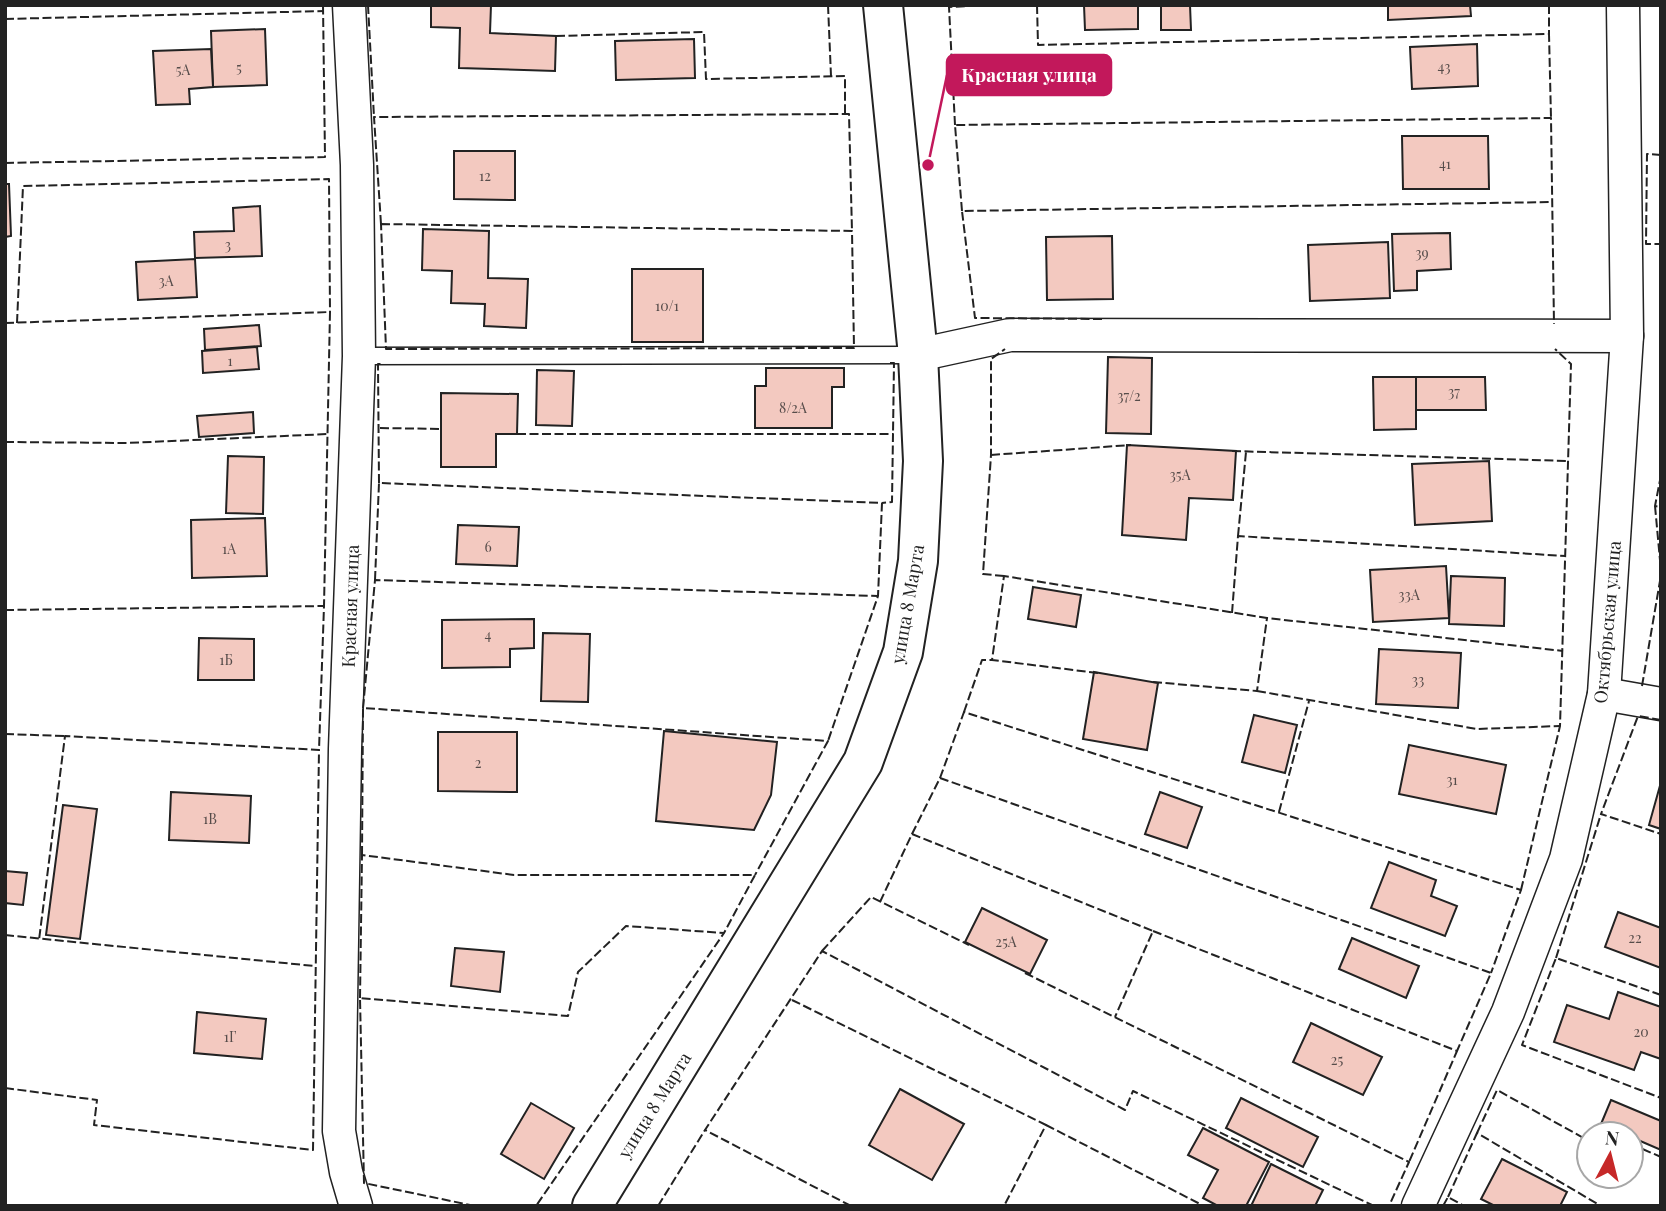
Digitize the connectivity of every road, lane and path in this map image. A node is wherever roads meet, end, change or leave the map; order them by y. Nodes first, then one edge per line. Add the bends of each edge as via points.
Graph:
1 (349, 5) edge
2 (883, 5) edge
3 (1623, 5) edge
4 (1627, 336) junction
5 (918, 355) junction
6 (359, 356) junction
7 (1604, 694) junction
8 (1661, 704) edge
9 (356, 1206) edge
10 (592, 1206) edge
11 (1418, 1206) edge

1 - 6 street, Красная улица
2 - 5 main road, улица 8 Марта
3 - 4 street, Октябрьская улица
4 - 5 street via 1010,335
4 - 7 street, Октябрьская улица
5 - 6 lane
5 - 10 main road, улица 8 Марта via 923,461 918,561 903,652 863,762
6 - 9 street, Красная улица via 345,749 339,1131
7 - 8 street
7 - 11 street, Октябрьская улица via 1566,859 1508,1012

